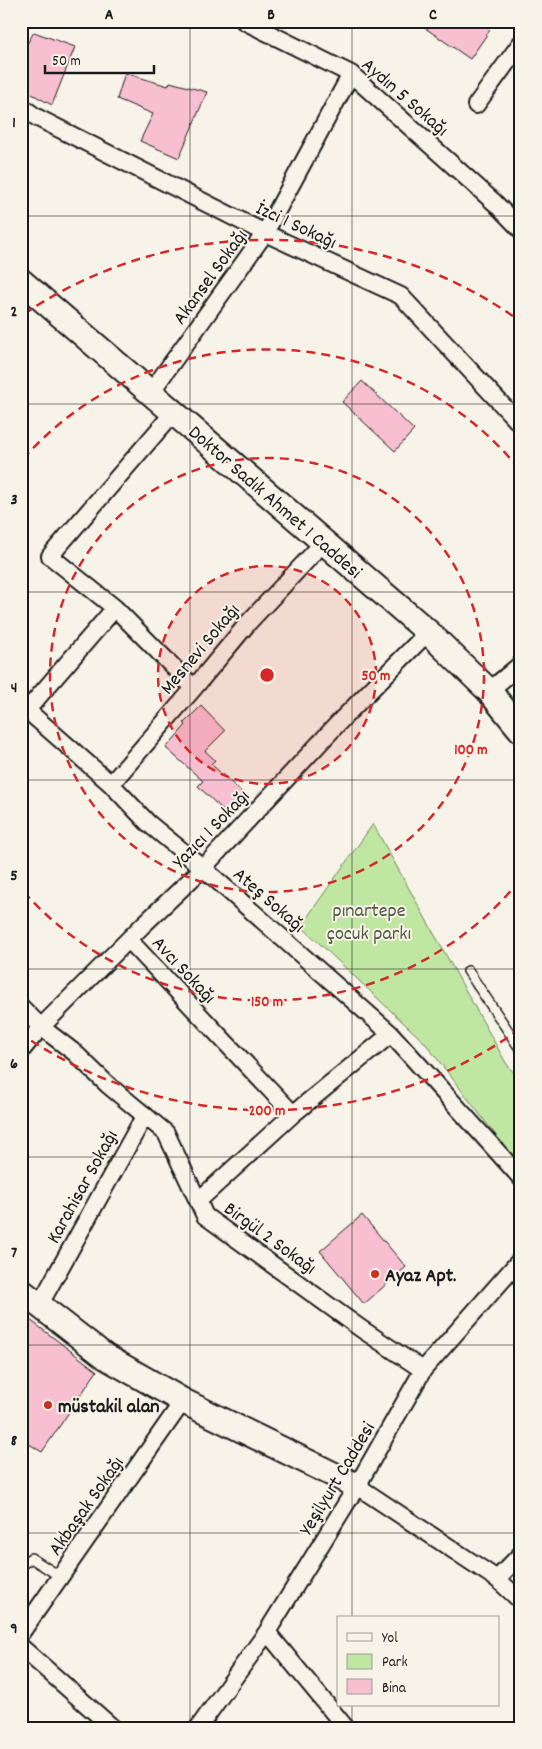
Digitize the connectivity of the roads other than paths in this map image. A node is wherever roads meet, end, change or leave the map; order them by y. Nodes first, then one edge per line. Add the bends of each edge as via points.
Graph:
1 (244, 21) edge
2 (521, 43) edge
3 (351, 74) junction
4 (476, 105) dead end
5 (21, 106) edge
6 (521, 230) edge
7 (265, 233) junction
8 (21, 281) edge
9 (151, 392) junction
10 (174, 412) junction
11 (521, 425) edge
12 (323, 543) junction
13 (116, 608) junction
14 (428, 632) junction
15 (521, 664) edge
16 (194, 688) junction
17 (488, 691) junction
18 (24, 708) edge
19 (521, 730) edge
20 (111, 784) junction
21 (203, 868) junction
22 (129, 940) junction
23 (468, 971) dead end
24 (21, 1007) edge
25 (41, 1027) junction
26 (391, 1034) junction
27 (521, 1050) edge
28 (21, 1051) edge
29 (293, 1114) junction
30 (145, 1115) junction
31 (521, 1178) edge
32 (198, 1201) junction
33 (521, 1259) edge
34 (21, 1291) edge
35 (40, 1304) junction
36 (423, 1370) junction
37 (183, 1401) junction
38 (357, 1486) junction
39 (521, 1554) edge
40 (21, 1565) edge
41 (61, 1577) junction
42 (497, 1579) junction
43 (521, 1601) edge
44 (267, 1632) junction
45 (21, 1633) edge
46 (21, 1647) edge
47 (113, 1728) edge
48 (198, 1728) edge
49 (346, 1728) edge

1 - 3 street, Aydın 5 Sokağı
2 - 4 street
3 - 6 street, Aydın 5 Sokağı
3 - 7 street, Akansel Sokağı
5 - 7 street, İzci 1 Sokağı via 36,117
7 - 9 street, Akansel Sokağı
7 - 11 street, İzci 1 Sokağı via 401,296
8 - 9 street, Doktor Sadık Ahmet 1 Caddesi
9 - 10 street, Doktor Sadık Ahmet 1 Caddesi
10 - 12 street, Doktor Sadık Ahmet 1 Caddesi
10 - 13 street via 50,556
12 - 14 street, Doktor Sadık Ahmet 1 Caddesi
12 - 16 street, Mesnevi Sokağı via 248,623
13 - 16 street
13 - 18 street
14 - 17 street, Doktor Sadık Ahmet 1 Caddesi
14 - 21 street, Yazıcı 1 Sokağı
15 - 17 street
16 - 20 street, Mesnevi Sokağı
17 - 19 street, Doktor Sadık Ahmet 1 Caddesi
18 - 20 street, Ateş Sokağı
20 - 21 street, Ateş Sokağı via 148,823
21 - 22 street, Yazıcı 1 Sokağı
21 - 26 street, Ateş Sokağı
22 - 25 street, Yazıcı 1 Sokağı
22 - 29 street, Avcı Sokağı
23 - 27 lane
24 - 25 street, Birgül 2 Sokağı
25 - 28 street, Yazıcı 1 Sokağı
25 - 30 street, Birgül 2 Sokağı
26 - 29 street
26 - 31 street, Ateş Sokağı
29 - 32 street
30 - 32 street, Birgül 2 Sokağı via 166,1133
30 - 35 street, Karahisar Sokağı
32 - 36 street, Birgül 2 Sokağı via 205,1216
33 - 36 street, Yeşilyurt Caddesi
34 - 35 street
35 - 37 street via 106,1357
36 - 38 street, Yeşilyurt Caddesi
37 - 38 street
37 - 41 street, Akbaşak Sokağı
38 - 42 street
38 - 44 street, Yeşilyurt Caddesi
39 - 42 street
40 - 41 lane via 31,1558
41 - 45 street, Akbaşak Sokağı
42 - 43 street
44 - 48 street, Yeşilyurt Caddesi
44 - 49 street
46 - 47 street

